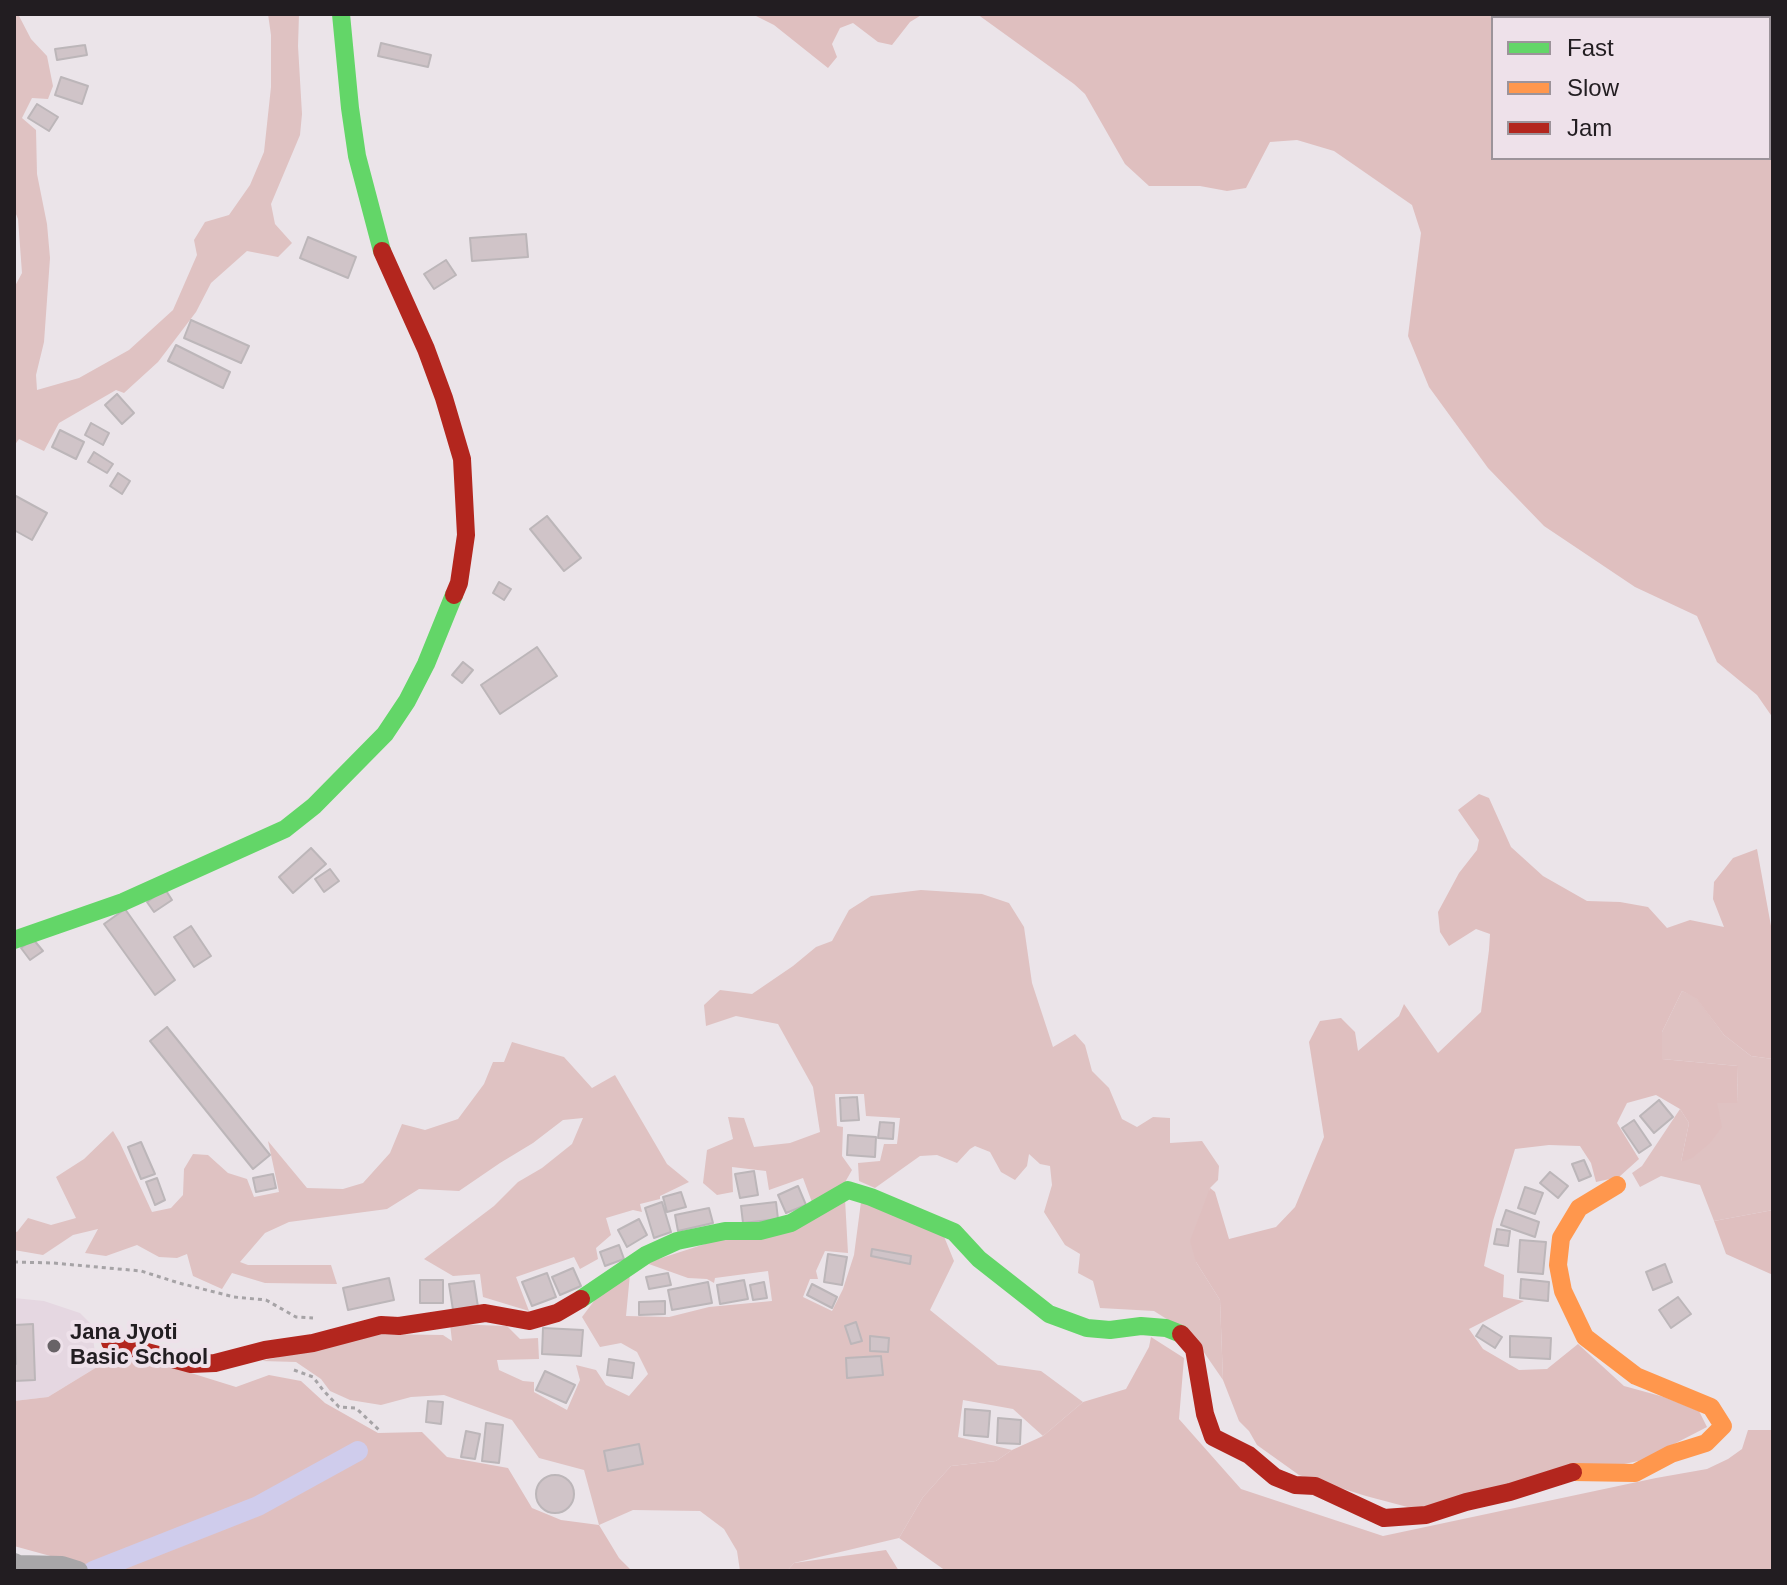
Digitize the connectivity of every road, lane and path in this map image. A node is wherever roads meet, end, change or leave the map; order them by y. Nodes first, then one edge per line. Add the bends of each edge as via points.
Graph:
1 (341, 14) edge
2 (14, 940) edge
3 (1617, 1185) dead end
4 (14, 1262) edge
5 (266, 1300) dead end
6 (110, 1342) dead end
7 (294, 1370) dead end
8 (379, 1430) dead end
9 (14, 1563) edge
10 (78, 1571) edge

1 - 2 street via 357,156 379,244 426,349 462,459 466,535 459,583 407,701 385,734 314,806 285,829 123,902
3 - 6 street via 1579,1208 1561,1238 1558,1265 1563,1291 1585,1337 1636,1376 1711,1407 1723,1426 1706,1443 1635,1473 1570,1472 1426,1515 1384,1518 1315,1486 1275,1477 1249,1455 1213,1437 1194,1349 1180,1333 1141,1326 1087,1328 1049,1314 979,1259 954,1232 848,1190 791,1223 677,1241 646,1255 570,1306 529,1321 485,1313 381,1325 203,1364
4 - 5 path via 141,1271 234,1297
7 - 8 path via 313,1377 339,1407 356,1408
9 - 10 street

